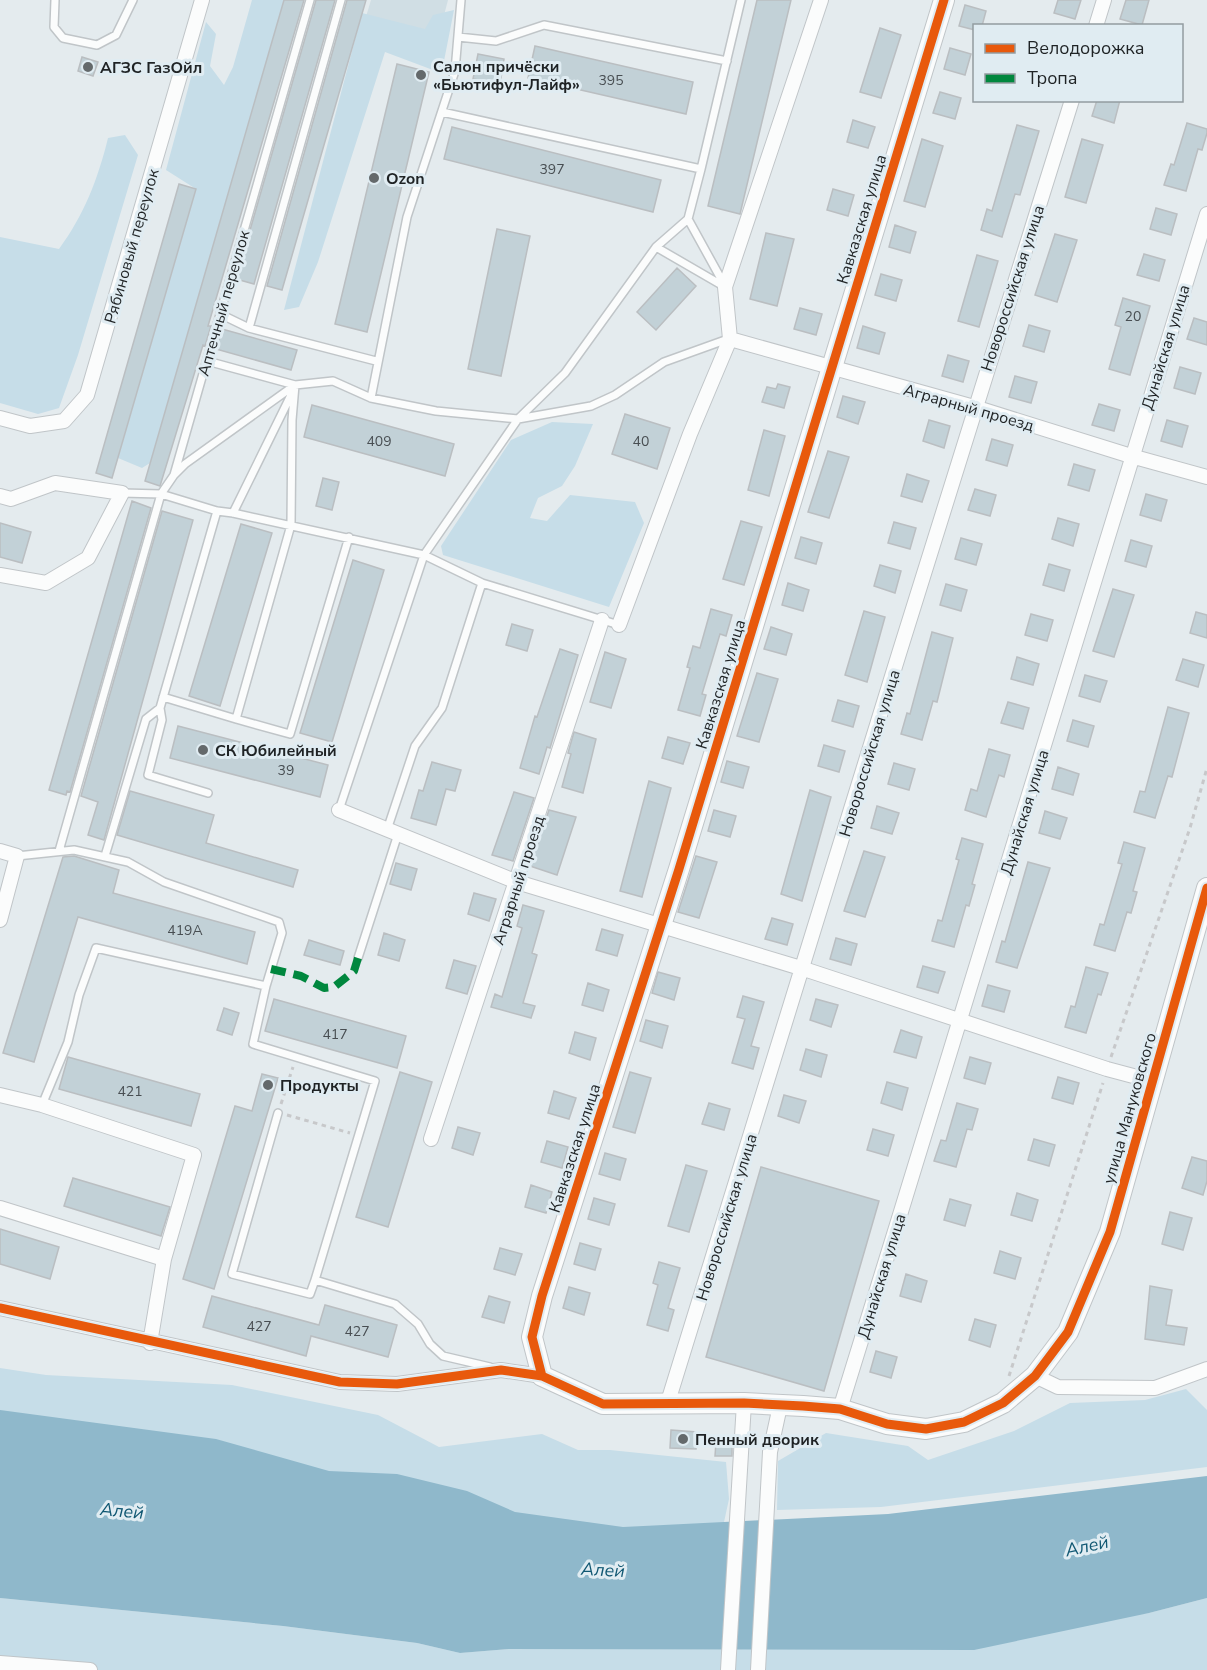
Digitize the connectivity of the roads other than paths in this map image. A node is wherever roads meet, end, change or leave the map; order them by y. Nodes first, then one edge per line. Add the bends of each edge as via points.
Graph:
1 (55, 0) edge
2 (133, 0) edge
3 (202, 0) edge
4 (310, 0) edge
5 (341, 0) edge
6 (461, 0) edge
7 (741, 0) edge
8 (821, 0) edge
9 (944, 0) edge
10 (1104, 0) edge
11 (1097, 24) edge
12 (458, 37) junction
13 (727, 61) junction
14 (1071, 102) edge
15 (442, 112) junction
16 (701, 170) junction
17 (1207, 214) edge
18 (688, 219) junction
19 (656, 247) junction
20 (725, 287) junction
21 (220, 315) junction
22 (249, 328) junction
23 (730, 339) junction
24 (207, 361) junction
25 (376, 361) junction
26 (832, 368) junction
27 (295, 385) junction
28 (371, 398) junction
29 (974, 406) junction
30 (0, 418) edge
31 (518, 419) junction
32 (1131, 456) junction
33 (174, 475) junction
34 (1207, 477) edge
35 (122, 493) junction
36 (161, 494) junction
37 (0, 496) edge
38 (216, 511) junction
39 (233, 513) junction
40 (291, 525) junction
41 (349, 537) junction
42 (423, 555) junction
43 (0, 575) edge
44 (482, 583) junction
45 (602, 620) junction
46 (619, 625) joint
47 (163, 697) junction
48 (160, 708) junction
49 (236, 719) junction
50 (208, 793) dead end
51 (339, 810) joint
52 (393, 832) junction
53 (0, 851) edge
54 (59, 851) junction
55 (17, 856) junction
56 (105, 856) junction
57 (517, 882) junction
58 (1207, 888) edge
59 (0, 920) edge
60 (660, 926) junction
61 (358, 958) dead end
62 (804, 969) junction
63 (266, 986) junction
64 (961, 1022) junction
65 (1152, 1081) junction
66 (0, 1095) edge
67 (42, 1105) junction
68 (278, 1113) road end
69 (431, 1139) dead end
70 (0, 1208) edge
71 (164, 1259) junction
72 (315, 1280) junction
73 (0, 1308) edge
74 (150, 1343) junction
75 (1207, 1369) edge
76 (501, 1370) junction
77 (542, 1376) junction
78 (1035, 1376) junction
79 (744, 1403) junction
80 (667, 1405) junction
81 (780, 1406) junction
82 (840, 1409) junction
83 (0, 1663) edge
84 (90, 1670) edge
85 (728, 1670) edge
86 (758, 1670) edge

1 - 2 lane via 54,27 63,38 97,45 116,35
3 - 30 street, Рябиновый переулок via 87,395 64,421 30,426
4 - 21 lane, Аптечный переулок
5 - 22 lane
6 - 12 lane
7 - 13 lane
8 - 20 street
9 - 26 street, Кавказская улица
10 - 11 street
12 - 13 lane via 496,41 544,25
12 - 15 lane via 455,70
13 - 16 lane
14 - 29 street, Новороссийская улица
15 - 16 lane
15 - 25 lane via 407,217
16 - 18 lane
17 - 32 street, Дунайская улица
18 - 19 lane
18 - 20 lane
19 - 20 lane
19 - 31 lane via 565,373
20 - 23 street
21 - 22 lane
21 - 24 lane, Аптечный переулок
22 - 25 lane
23 - 26 street, Аграрный проезд
23 - 31 lane via 664,362 591,406
23 - 46 street
24 - 27 lane
24 - 33 lane, Аптечный переулок
25 - 28 lane
26 - 29 street, Аграрный проезд
26 - 60 street, Кавказская улица
27 - 28 lane via 333,381
27 - 33 lane
27 - 39 lane
27 - 40 lane
28 - 31 lane via 436,411
29 - 32 street, Аграрный проезд
29 - 62 street, Новороссийская улица
31 - 42 lane
32 - 34 street, Аграрный проезд
32 - 64 street, Дунайская улица
33 - 36 lane, Аптечный переулок
35 - 36 lane
35 - 37 street via 55,483 11,499
35 - 43 street via 88,558 46,583
36 - 38 lane
36 - 54 lane, Аптечный переулок
38 - 39 lane
38 - 47 lane
39 - 40 lane
40 - 41 lane
40 - 49 lane
41 - 42 lane
41 - 49 lane via 290,734
42 - 44 lane
42 - 51 lane
44 - 45 lane
44 - 52 lane via 442,708 415,746
45 - 46 lane
45 - 57 street, Аграрный проезд
47 - 48 lane
47 - 49 lane
48 - 50 lane via 162,720 148,775
48 - 56 lane via 146,718
51 - 52 street
52 - 57 street
52 - 61 lane
53 - 55 street
54 - 55 lane
54 - 56 lane
55 - 59 street
56 - 63 lane via 128,862 164,882 279,922 282,933
57 - 60 street
57 - 69 street, Аграрный проезд
58 - 65 street, улица Мануковского
60 - 62 street
60 - 77 street, Кавказская улица via 542,1296 532,1337
62 - 64 street
62 - 80 street, Новороссийская улица
63 - 67 lane via 96,948 68,1042
63 - 72 lane via 253,1044 375,1081
64 - 65 street
64 - 82 street, Дунайская улица
65 - 78 street, улица Мануковского via 1110,1232 1068,1332
66 - 67 street
67 - 71 street via 194,1155
68 - 72 lane via 232,1274 310,1294
70 - 71 street
71 - 74 street
72 - 76 lane via 395,1304 418,1324 443,1356
73 - 74 street
74 - 76 street via 340,1382 397,1384
75 - 78 street via 1155,1388 1058,1387
76 - 77 street
77 - 80 street, улица Мануковского via 603,1404
78 - 82 street, улица Мануковского via 1003,1403 964,1422 926,1430 887,1424
79 - 80 street, улица Мануковского
79 - 81 street, улица Мануковского
79 - 85 street
81 - 82 street, улица Мануковского
81 - 86 street via 770,1452
83 - 84 street

